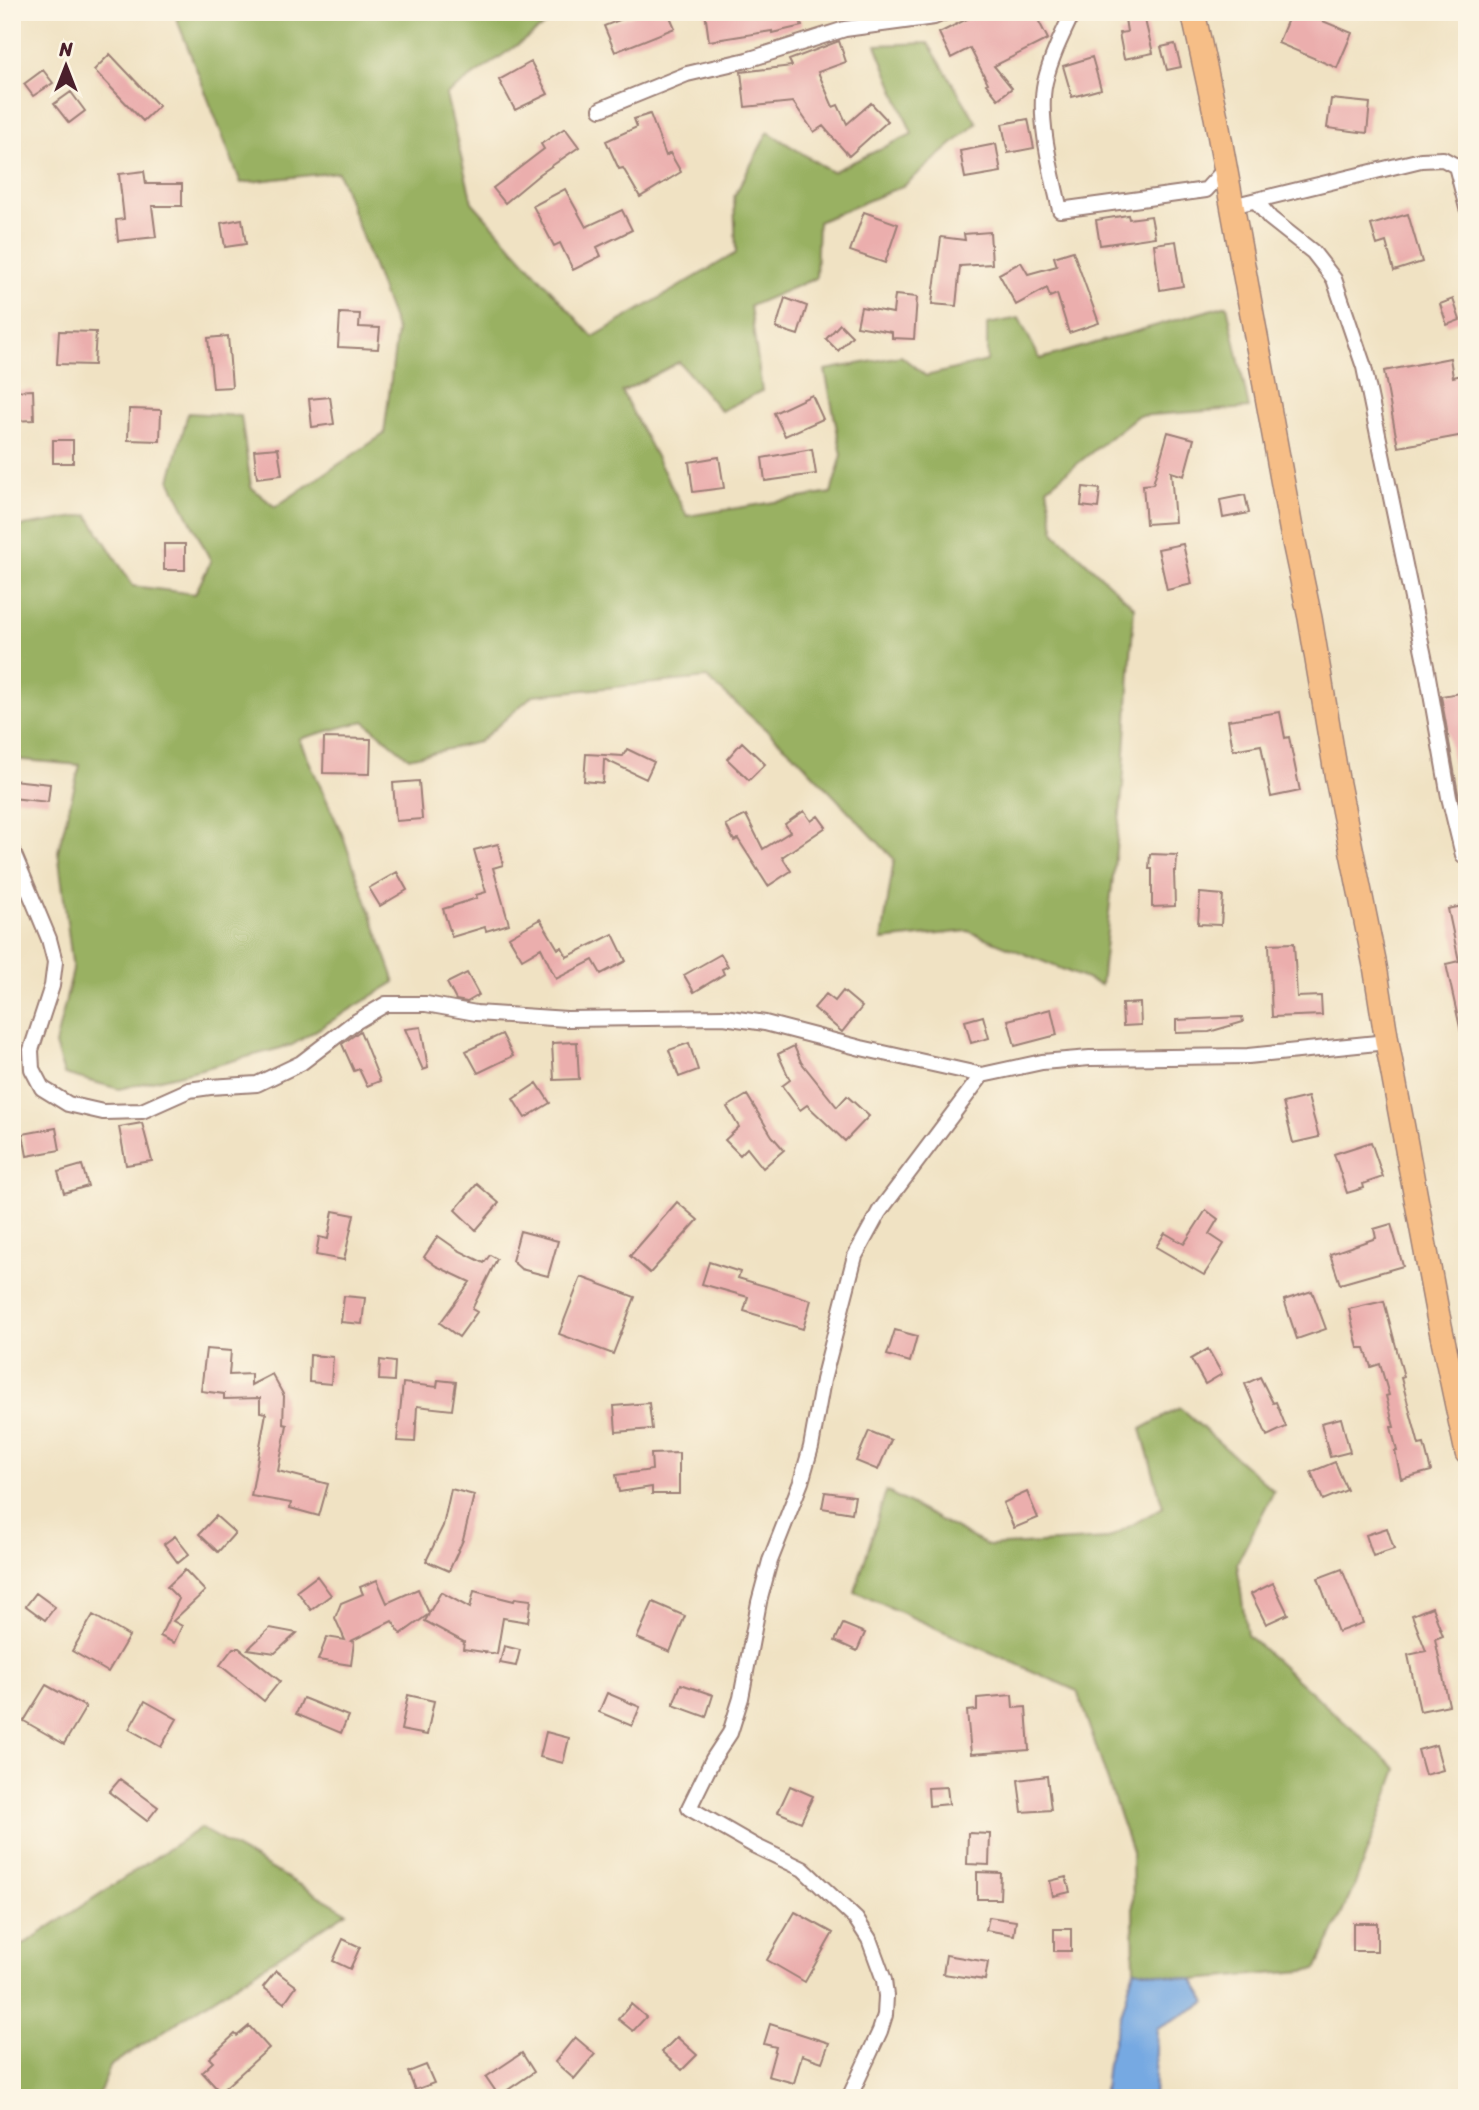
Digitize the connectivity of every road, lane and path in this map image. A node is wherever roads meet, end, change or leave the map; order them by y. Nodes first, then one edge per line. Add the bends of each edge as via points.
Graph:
1 (947, 12) edge
2 (1073, 12) edge
3 (1194, 12) edge
4 (601, 109) dead end
5 (1225, 169) junction
6 (1257, 202) junction
7 (1232, 206) junction
8 (1467, 208) edge
9 (12, 850) edge
10 (1463, 855) dead end
11 (1387, 1042) junction
12 (982, 1075) junction
13 (1467, 1453) edge
14 (849, 2098) edge

1 - 4 street via 845,29 687,74
2 - 5 street via 1053,55 1042,110 1060,210 1206,190
3 - 5 main road
5 - 7 main road
6 - 7 street
6 - 8 street via 1421,160 1443,159 1456,166
6 - 10 street via 1313,252 1334,278 1364,368
7 - 11 main road
9 - 12 street via 55,962 31,1049 32,1069 42,1088 68,1104 103,1112 142,1111 190,1090 257,1084 301,1063 386,1004 567,1019 724,1017
11 - 12 street via 1248,1056 1090,1058 1042,1062
11 - 13 main road
12 - 14 street via 879,1212 855,1256 811,1447 759,1602 741,1699 730,1733 689,1808 803,1869 856,1919 869,1939 884,1980 885,2015

